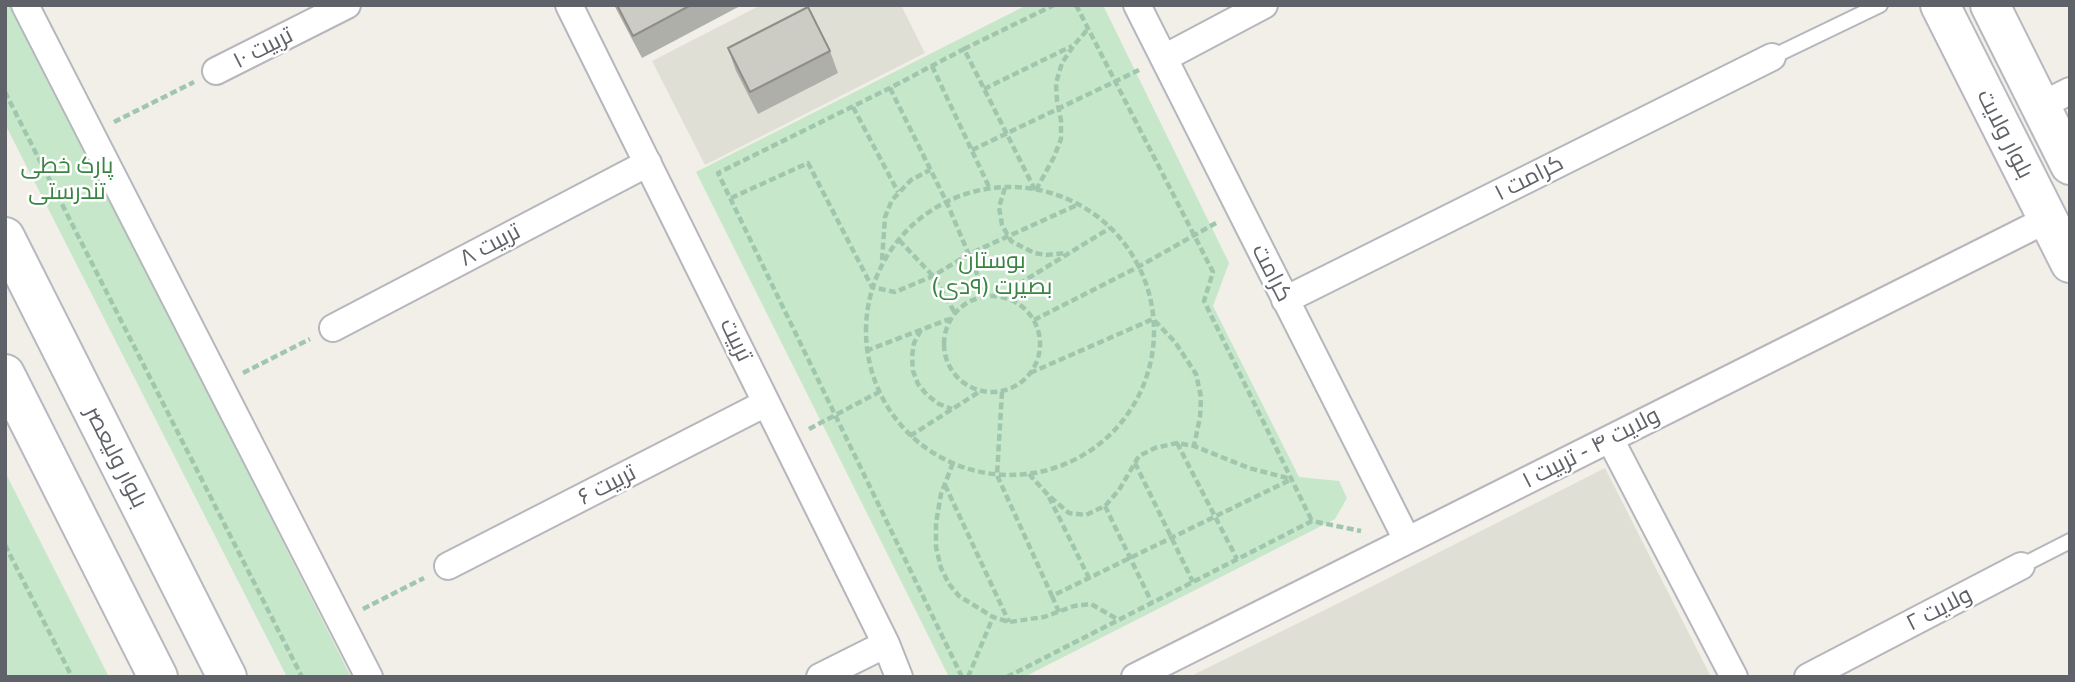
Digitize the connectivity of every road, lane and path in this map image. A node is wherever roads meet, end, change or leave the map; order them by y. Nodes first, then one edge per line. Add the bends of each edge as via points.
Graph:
1 (25, 5) edge
2 (347, 5) edge
3 (569, 5) edge
4 (1054, 5) edge
5 (1076, 5) edge
6 (1137, 5) edge
7 (1264, 5) edge
8 (1880, 5) edge
9 (1940, 5) edge
10 (1990, 5) edge
11 (1088, 29) junction
12 (1074, 45) junction
13 (964, 49) junction
14 (1772, 57) joint
15 (1164, 58) junction
16 (932, 66) junction
17 (216, 71) joint
18 (1115, 82) junction
19 (890, 88) junction
20 (984, 89) junction
21 (5, 92) edge
22 (2055, 98) edge
23 (853, 107) junction
24 (1058, 109) junction
25 (1007, 133) junction
26 (91, 134) junction
27 (972, 150) junction
28 (648, 163) junction
29 (2070, 164) edge
30 (930, 170) junction
31 (1005, 188) junction
32 (990, 189) junction
33 (1035, 191) junction
34 (898, 192) junction
35 (731, 198) junction
36 (947, 203) junction
37 (1078, 205) junction
38 (1240, 210) junction
39 (2048, 219) junction
40 (1110, 227) junction
41 (1194, 236) junction
42 (5, 237) edge
43 (1008, 237) junction
44 (899, 240) junction
45 (1068, 253) junction
46 (969, 254) junction
47 (2070, 263) edge
48 (883, 264) junction
49 (1138, 267) junction
50 (933, 276) junction
51 (872, 287) junction
52 (13, 291) edge
53 (986, 295) junction
54 (1001, 296) junction
55 (1285, 300) junction
56 (955, 313) junction
57 (949, 318) junction
58 (1153, 319) junction
59 (1034, 320) junction
60 (333, 328) joint
61 (921, 330) junction
62 (866, 351) junction
63 (5, 373) edge
64 (1029, 373) junction
65 (219, 385) junction
66 (979, 391) junction
67 (879, 392) junction
68 (1002, 392) junction
69 (766, 403) junction
70 (952, 409) junction
71 (836, 415) junction
72 (910, 436) junction
73 (1610, 439) junction
74 (786, 442) junction
75 (1177, 443) junction
76 (1194, 446) junction
77 (1135, 462) junction
78 (953, 463) junction
79 (1029, 474) junction
80 (997, 475) junction
81 (1292, 479) junction
82 (945, 484) junction
83 (1048, 495) junction
84 (1105, 506) junction
85 (1215, 516) junction
86 (1172, 538) junction
87 (1407, 540) junction
88 (2070, 541) edge
89 (5, 545) edge
90 (1130, 558) junction
91 (1237, 559) junction
92 (448, 566) joint
93 (2021, 566) joint
94 (1089, 578) junction
95 (1193, 582) junction
96 (1052, 596) junction
97 (1152, 603) junction
98 (1059, 612) junction
99 (993, 617) junction
100 (1119, 620) junction
101 (340, 621) junction
102 (1009, 622) junction
103 (886, 644) junction
104 (72, 677) edge
105 (158, 677) edge
106 (226, 677) edge
107 (302, 677) edge
108 (369, 677) edge
109 (820, 677) edge
110 (900, 677) edge
111 (962, 677) edge
112 (968, 677) edge
113 (1007, 677) edge
114 (1135, 677) edge
115 (1734, 677) edge
116 (1808, 677) edge

1 - 26 street
2 - 17 street, تربیت ۱۰
3 - 28 street, تربیت
4 - 13 path
5 - 11 path
6 - 15 street, کرامت
7 - 15 street
8 - 14 lane
9 - 39 main road, بلوار ولایت
10 - 22 main road, بلوار ولایت
11 - 12 path
11 - 18 path
12 - 20 path
12 - 24 path via 1056,83
13 - 16 path
13 - 20 path
14 - 55 street, کرامت ۱
15 - 18 path
15 - 38 street, کرامت
16 - 19 path
16 - 27 path
17 - 26 path
18 - 24 path
18 - 41 path
19 - 23 path
19 - 30 path
20 - 25 path
21 - 107 path
22 - 29 main road, بلوار ولایت
23 - 34 path
23 - 35 path via 718,173
24 - 25 path
24 - 33 path via 1061,139
25 - 27 path
25 - 33 path
26 - 65 street
27 - 32 path
28 - 60 street, تربیت ۸
28 - 69 street, تربیت
30 - 34 path
30 - 36 path
31 - 32 path
31 - 33 path
31 - 43 path via 999,207
32 - 36 path
33 - 37 path
34 - 48 path via 885,217
35 - 51 path via 808,163
35 - 71 path
36 - 44 path via 930,211
36 - 46 path
37 - 40 path
37 - 43 path
38 - 41 path
38 - 55 street, کرامت
39 - 47 main road, بلوار ولایت
39 - 73 street, ولایت ۴ - تربیت ۱
40 - 45 path
40 - 49 path
41 - 49 path
41 - 81 path via 1213,272 1204,302
42 - 52 main road, بلوار ولیعصر
43 - 45 path via 1034,253
43 - 46 path
44 - 48 path
44 - 50 path
45 - 54 path
46 - 50 path
46 - 53 path
48 - 51 path
49 - 58 path
49 - 59 path
50 - 51 path via 895,292
50 - 56 path
51 - 62 path
52 - 106 main road, بلوار ولیعصر
53 - 54 path
53 - 56 path via 965,302
54 - 59 path via 1014,300
55 - 87 street, کرامت
56 - 57 path
57 - 61 path
57 - 66 path via 943,340 946,363 959,381
58 - 64 path
58 - 76 path via 1196,374 1201,397
58 - 79 path via 1154,345 1147,376 1134,405 1114,431 1089,452 1061,466
59 - 64 path via 1041,342 1037,364
60 - 65 path
61 - 62 path
61 - 70 path via 912,356 918,384 939,404
62 - 67 path
63 - 105 main road
64 - 68 path
65 - 101 street
66 - 68 path
66 - 70 path
67 - 71 path
67 - 72 path
68 - 80 path
69 - 74 street, تربیت
69 - 92 street, تربیت ۶
70 - 72 path
71 - 74 path
71 - 111 path
72 - 78 path
73 - 87 street, ولایت ۴ - تربیت ۱
73 - 115 street
74 - 103 street, تربیت
75 - 76 path
75 - 77 path via 1154,448
75 - 85 path
76 - 81 path
77 - 84 path
77 - 86 path
78 - 80 path
78 - 82 path
79 - 80 path
79 - 83 path
80 - 96 path
81 - 85 path
81 - 91 path via 1312,521
82 - 99 path via 936,523 941,568 958,596
82 - 102 path
83 - 84 path via 1069,513 1086,515
83 - 94 path
84 - 90 path
85 - 86 path
85 - 91 path
86 - 90 path
86 - 95 path
87 - 114 street, ولایت ۴ - تربیت ۱
88 - 93 lane, ولایت ۲
89 - 104 path
90 - 94 path
90 - 97 path
91 - 95 path
92 - 101 path
93 - 116 street, ولایت ۲
94 - 96 path
95 - 97 path
96 - 98 path
97 - 100 path
98 - 100 path via 1091,604
98 - 102 path
99 - 102 path
99 - 112 path
100 - 113 path
101 - 108 street
103 - 109 street
103 - 110 street, تربیت

